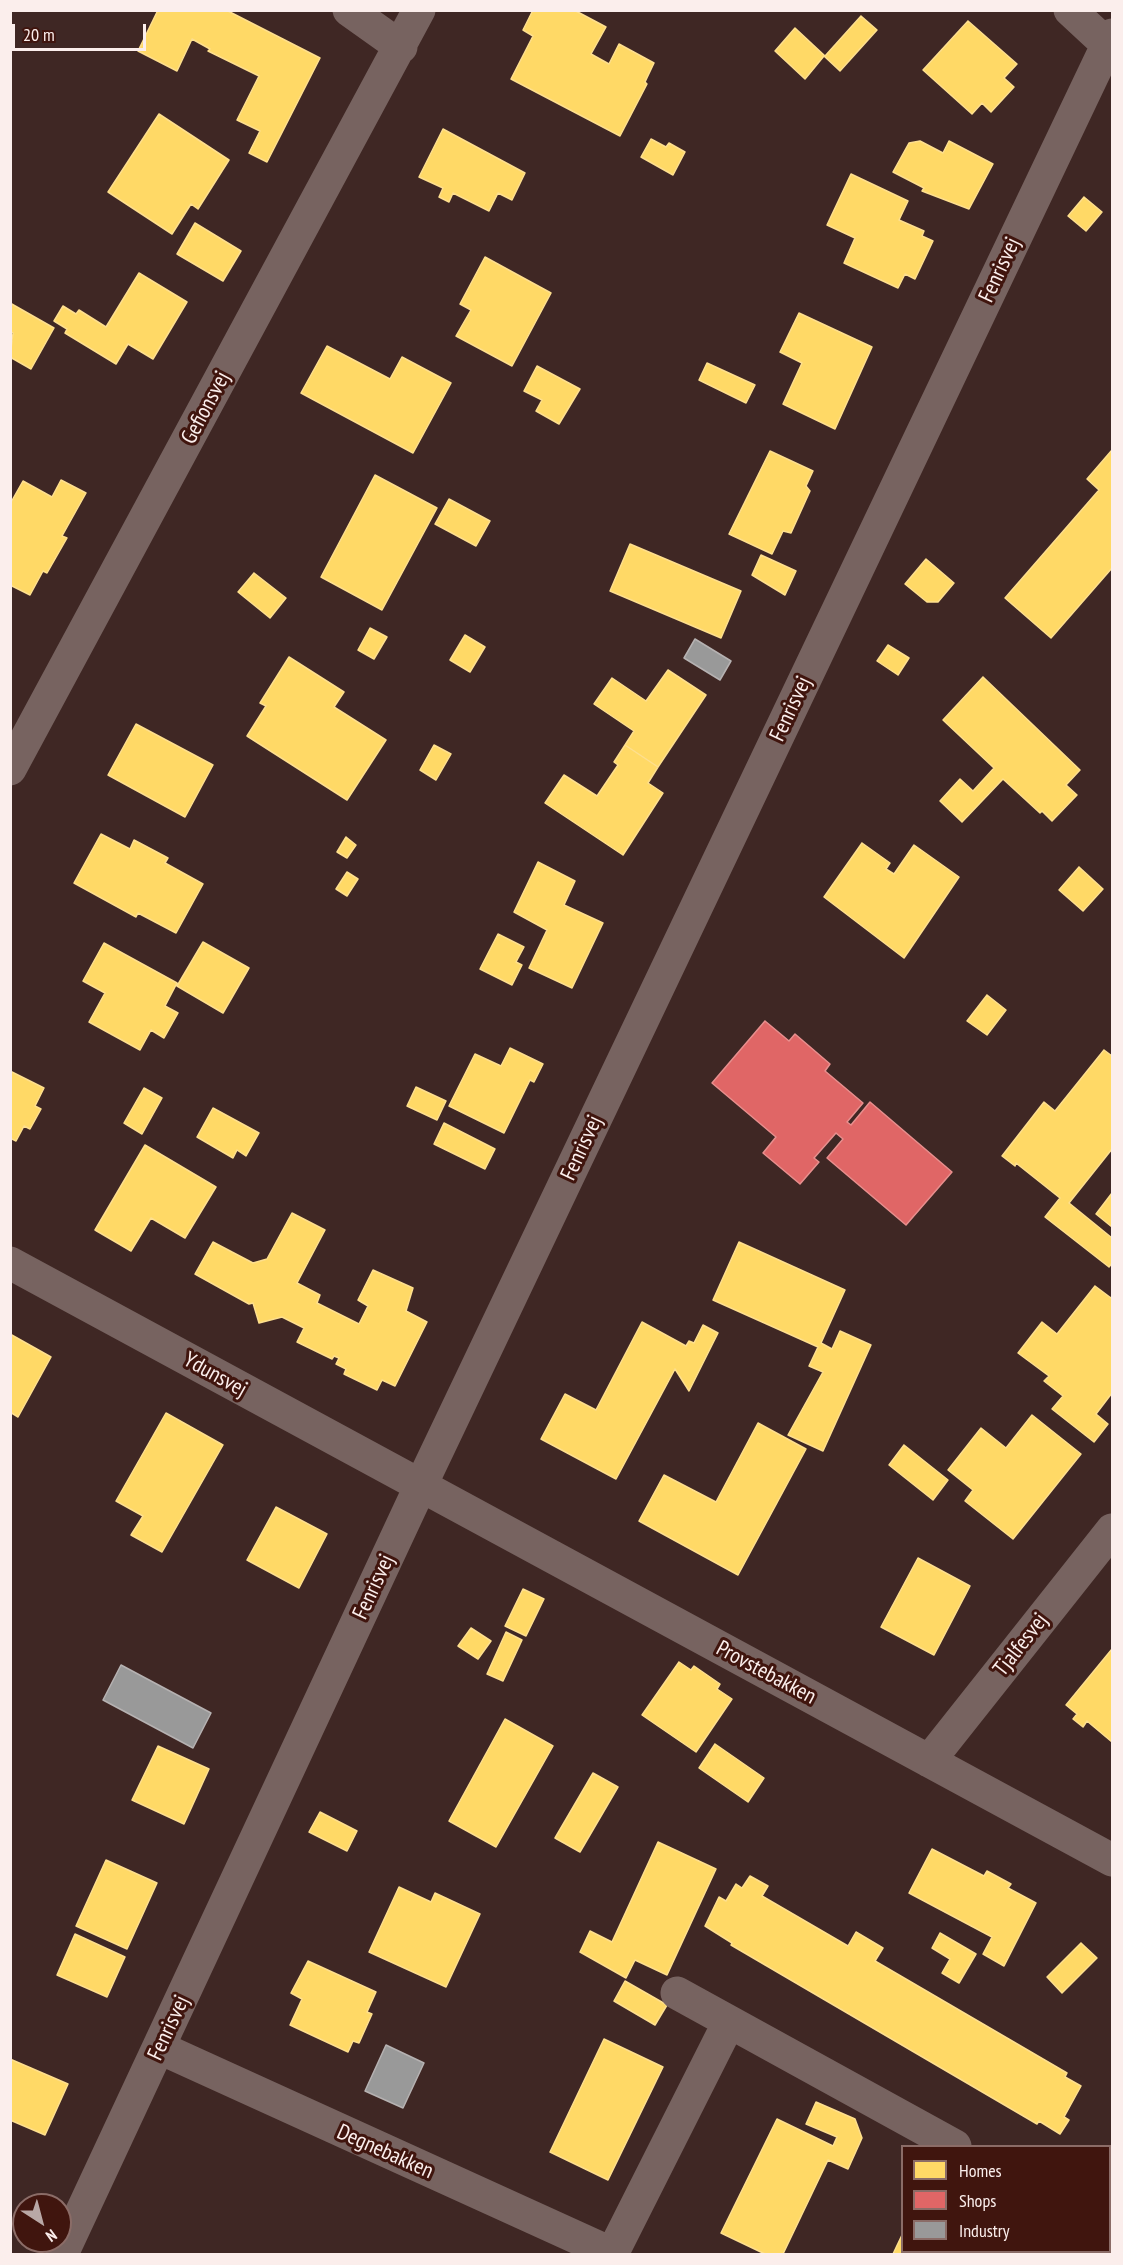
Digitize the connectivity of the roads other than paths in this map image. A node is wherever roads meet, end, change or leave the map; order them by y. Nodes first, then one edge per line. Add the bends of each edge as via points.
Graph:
1 (349, 10) edge
2 (419, 10) edge
3 (1070, 10) edge
4 (1111, 42) edge
5 (401, 47) junction
6 (10, 769) edge
7 (10, 1263) edge
8 (420, 1487) junction
9 (1113, 1530) edge
10 (929, 1761) junction
11 (1113, 1860) edge
12 (677, 1993) dead end
13 (729, 2022) junction
14 (160, 2048) junction
15 (953, 2145) edge
16 (62, 2254) edge
17 (612, 2254) edge

1 - 5 street
2 - 5 street, Gefionsvej
3 - 4 street
4 - 8 street, Fenrisvej
5 - 6 street, Gefionsvej
7 - 8 street, Ydunsvej
8 - 10 street, Provstebakken
8 - 14 street, Fenrisvej
9 - 10 street, Tjalfesvej
10 - 11 street, Provstebakken
12 - 13 street
13 - 15 street
13 - 17 street, Degnebakken
14 - 16 street, Fenrisvej
14 - 17 street, Degnebakken

